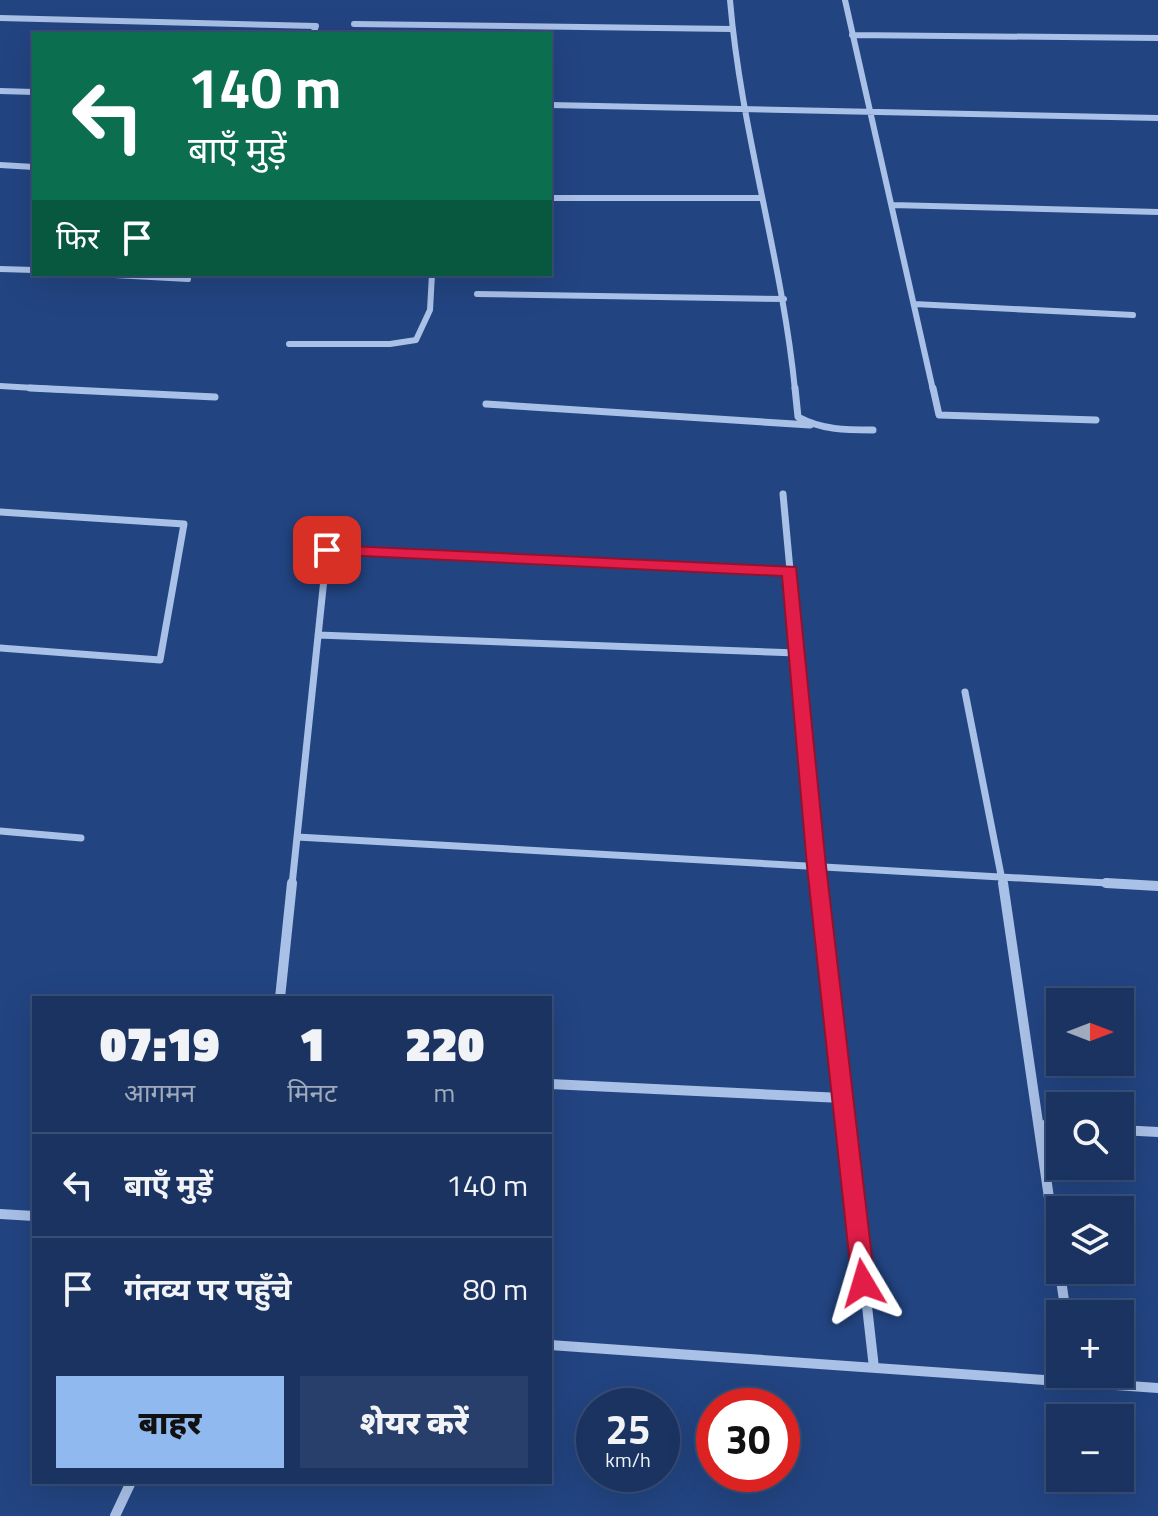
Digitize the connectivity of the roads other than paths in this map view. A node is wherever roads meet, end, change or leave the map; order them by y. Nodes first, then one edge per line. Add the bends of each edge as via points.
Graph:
1 (730, 0) edge
2 (845, 0) edge
3 (0, 18) edge
4 (354, 24) dead end
5 (732, 29) junction
6 (314, 32) edge
7 (852, 35) junction
8 (1158, 38) edge
9 (0, 91) edge
10 (32, 92) edge
11 (552, 105) edge
12 (746, 110) junction
13 (868, 112) junction
14 (1158, 118) edge
15 (0, 165) edge
16 (32, 167) edge
17 (552, 198) edge
18 (761, 198) junction
19 (892, 205) junction
20 (1158, 212) edge
21 (0, 269) edge
22 (32, 270) edge
23 (133, 276) edge
24 (432, 276) edge
25 (188, 279) dead end
26 (477, 294) dead end
27 (784, 299) junction
28 (914, 304) junction
29 (1133, 315) dead end
30 (289, 344) dead end
31 (0, 386) edge
32 (215, 397) dead end
33 (486, 404) dead end
34 (1096, 420) dead end
35 (810, 425) junction
36 (873, 430) dead end
37 (783, 494) dead end
38 (0, 512) edge
39 (790, 571) junction
40 (318, 635) junction
41 (0, 648) edge
42 (797, 653) junction
43 (965, 692) dead end
44 (0, 831) edge
45 (297, 837) junction
46 (81, 838) dead end
47 (817, 866) junction
48 (1002, 877) junction
49 (1158, 886) edge
50 (280, 996) edge
51 (552, 1084) edge
52 (842, 1098) junction
53 (1039, 1125) junction
54 (1046, 1125) edge
55 (1134, 1131) edge
56 (1158, 1132) edge
57 (0, 1214) edge
58 (32, 1216) edge
59 (1064, 1300) edge
60 (552, 1345) edge
61 (874, 1368) junction
62 (1046, 1377) edge
63 (1134, 1385) edge
64 (1158, 1388) edge
65 (130, 1484) edge
66 (115, 1516) edge

1 - 5 street
2 - 7 street
3 - 6 street via 316,26
4 - 5 street
5 - 12 street
7 - 8 street
7 - 13 street
9 - 10 street
11 - 12 street
12 - 13 street
12 - 18 street
13 - 14 street
13 - 19 street
15 - 16 street
17 - 18 street
18 - 27 street
19 - 20 street
19 - 28 street
21 - 22 street
23 - 25 street
24 - 30 street via 430,310 416,340
26 - 27 street
27 - 35 street via 798,417
28 - 29 street
28 - 34 street via 939,415
31 - 32 street
33 - 35 street
35 - 36 street
37 - 39 street
38 - 41 street via 184,524 160,660
39 - 40 street via 327,550
39 - 42 street
40 - 42 street
40 - 45 street
42 - 47 street
43 - 48 street
44 - 46 street
45 - 47 street
45 - 50 street
47 - 48 street
47 - 52 street
48 - 49 street
48 - 53 street
51 - 52 street
52 - 61 street
53 - 54 street
53 - 59 street
55 - 56 street
57 - 58 street
60 - 61 street
61 - 62 street
63 - 64 street
65 - 66 street

